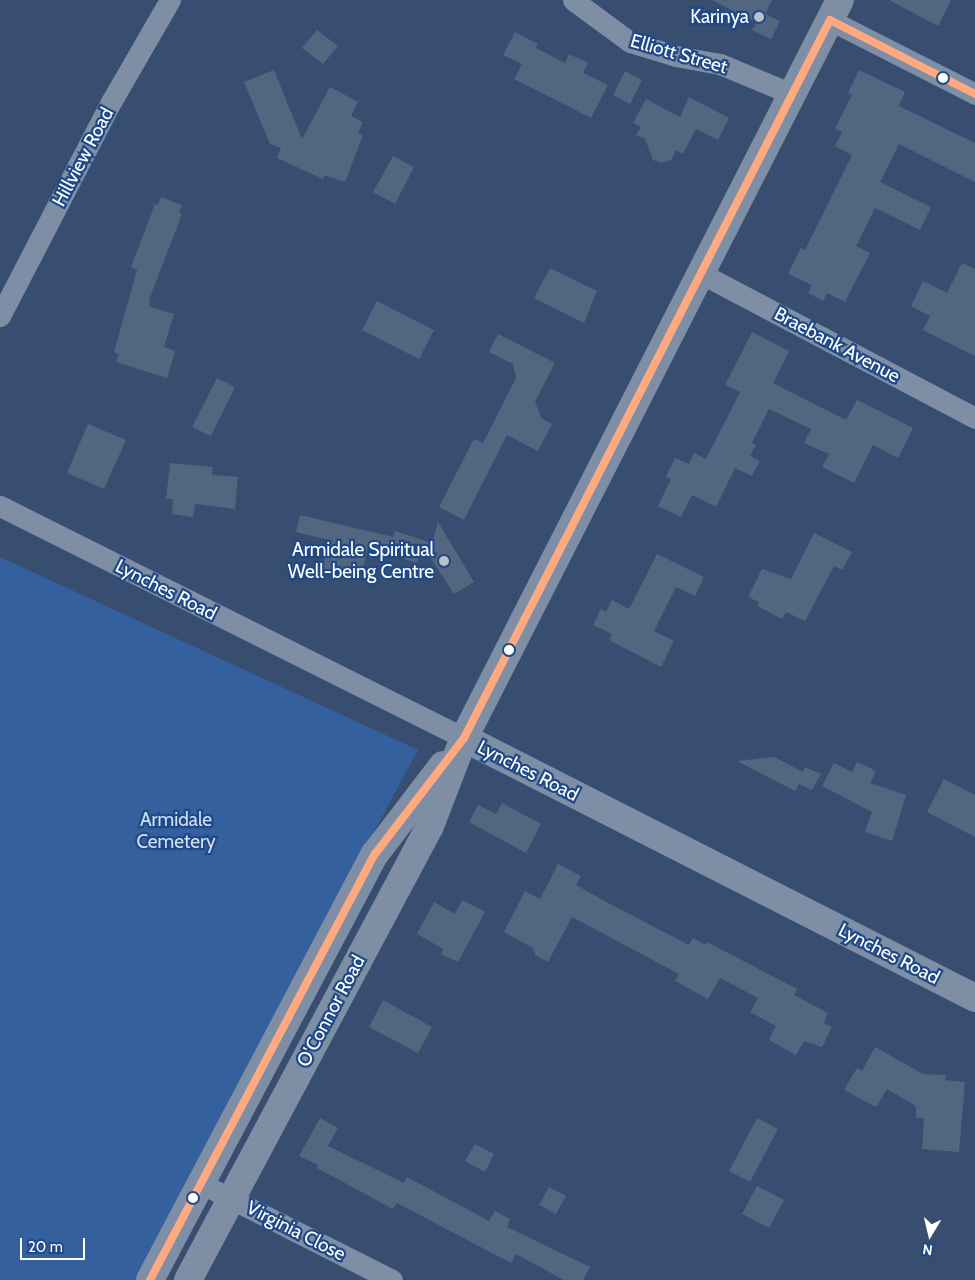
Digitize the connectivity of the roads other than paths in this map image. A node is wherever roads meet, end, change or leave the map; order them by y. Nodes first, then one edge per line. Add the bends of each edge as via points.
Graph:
1 (170, 0) edge
2 (573, 0) edge
3 (835, 10) edge
4 (792, 94) junction
5 (975, 94) edge
6 (700, 273) junction
7 (0, 316) edge
8 (975, 418) edge
9 (0, 506) edge
10 (464, 738) junction
11 (975, 998) edge
12 (200, 1183) junction
13 (231, 1198) junction
14 (150, 1280) edge
15 (188, 1280) edge
16 (392, 1280) edge

1 - 7 street, Hillview Road via 111,102
2 - 4 street, Elliott Street via 630,42 676,56 720,64
3 - 4 street, O'Connor Road
3 - 5 street
4 - 6 street, O'Connor Road
6 - 8 street, Braebank Avenue
6 - 10 street, O'Connor Road
9 - 10 street, Lynches Road
10 - 11 street, Lynches Road
10 - 12 street, O'Connor Road via 375,854
10 - 13 street, O'Connor Road via 430,826
12 - 13 street, Virginia Close
12 - 14 street, O'Connor Road
13 - 15 street, O'Connor Road
13 - 16 street, Virginia Close

